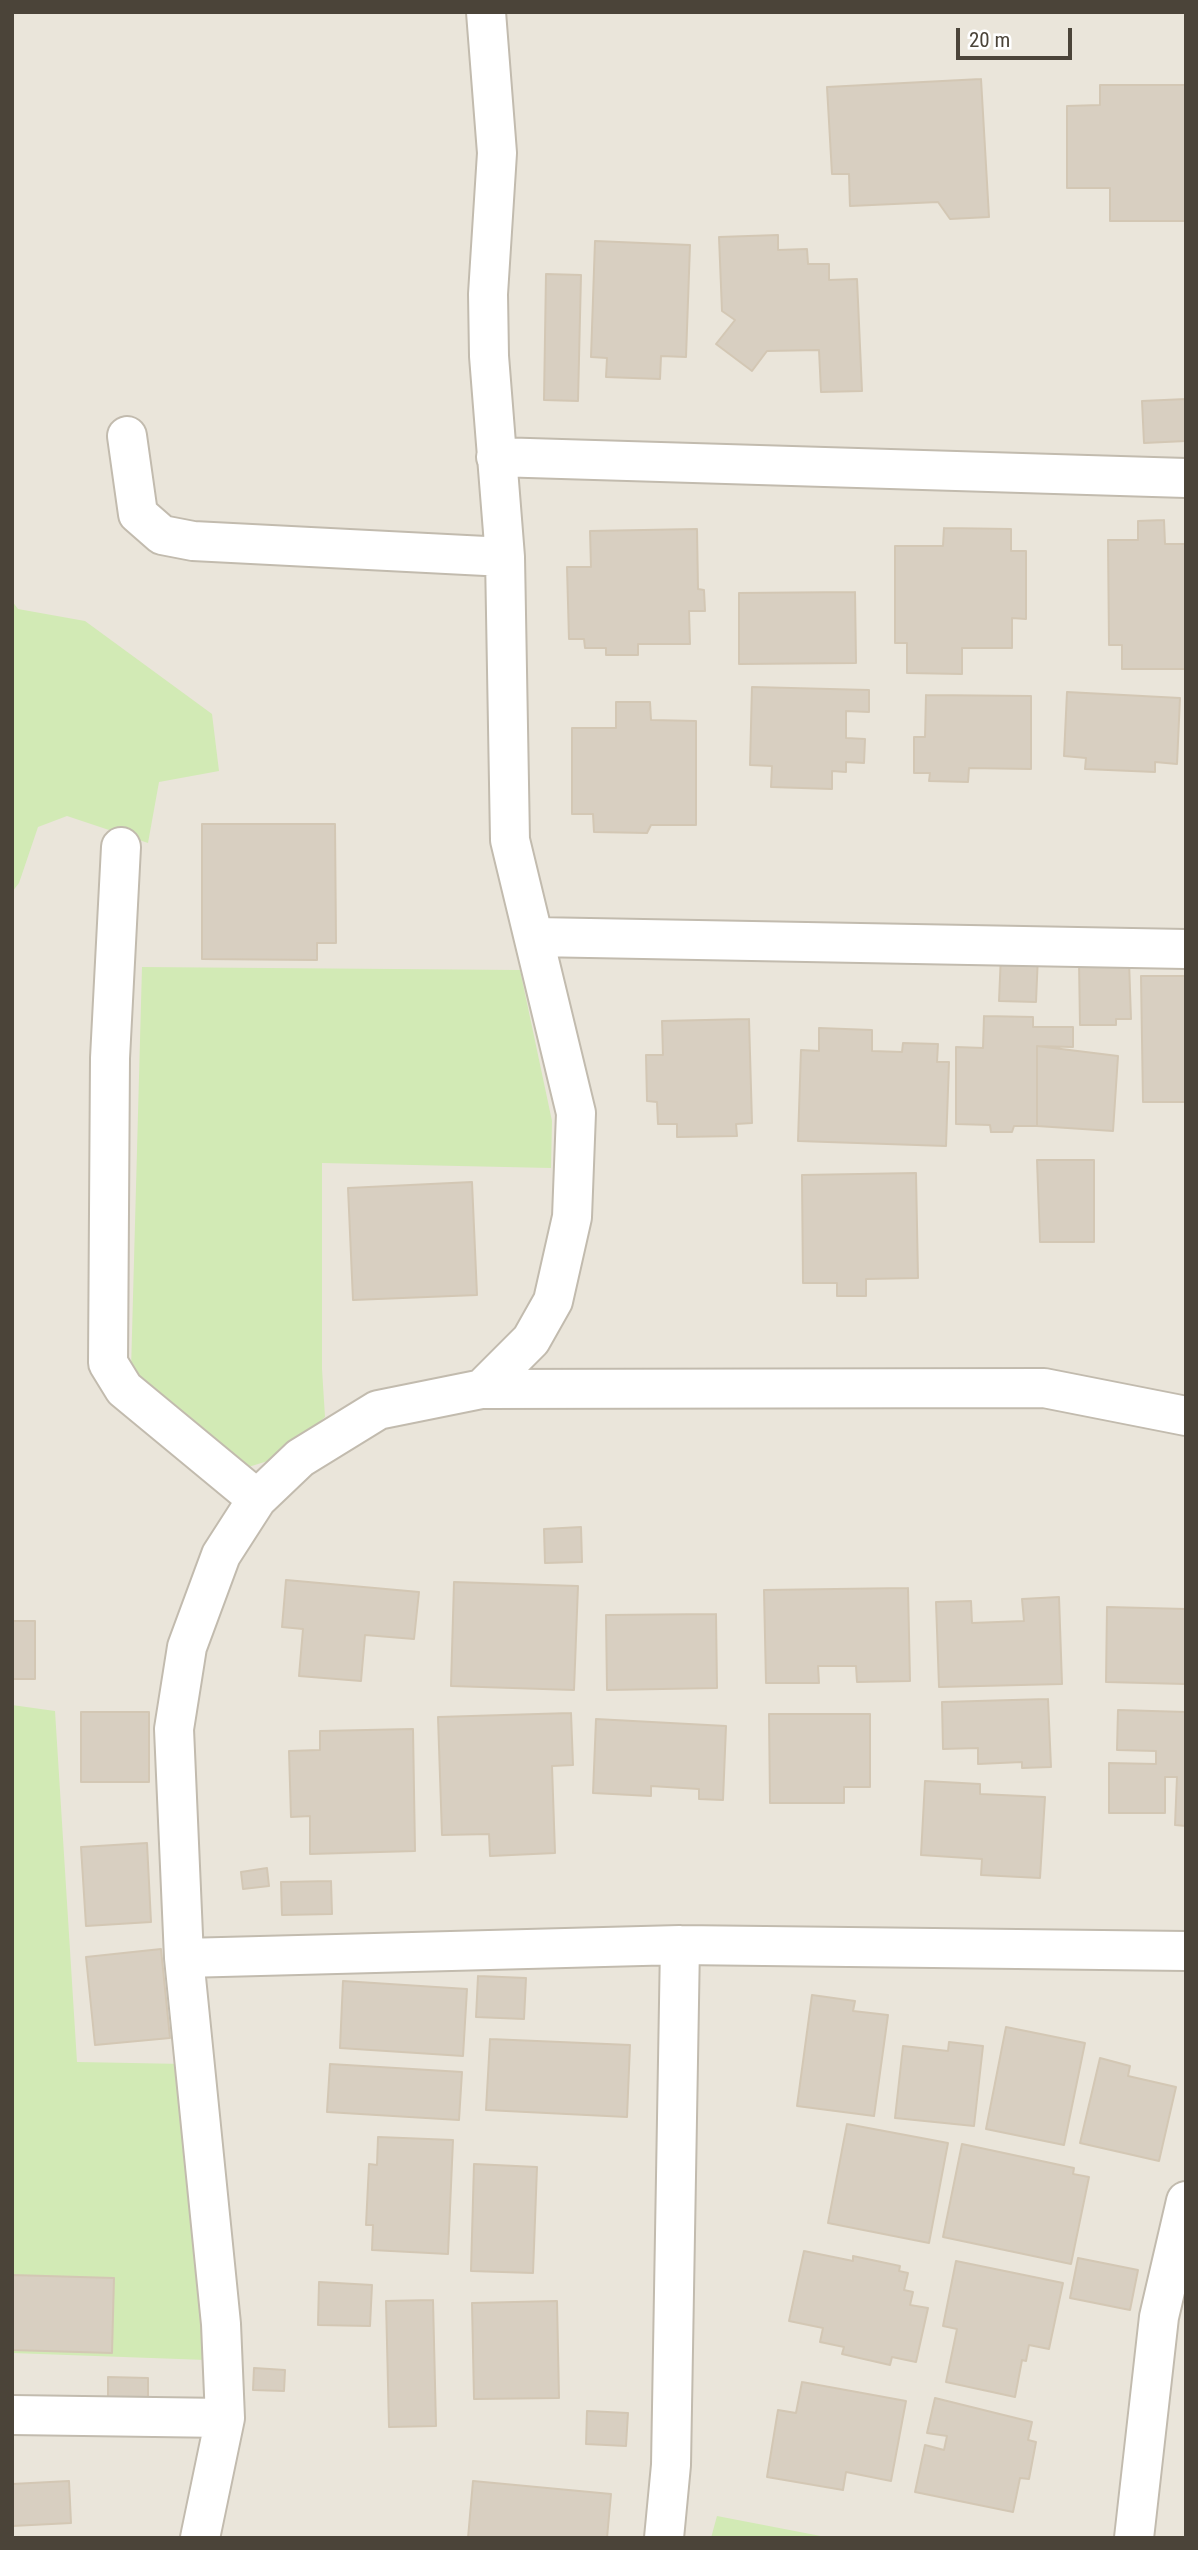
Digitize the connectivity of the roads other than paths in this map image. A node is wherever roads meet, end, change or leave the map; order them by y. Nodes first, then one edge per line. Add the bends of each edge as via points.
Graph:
1 (486, 12) edge
2 (127, 436) dead end
3 (496, 457) junction
4 (1186, 478) edge
5 (505, 557) junction
6 (121, 847) dead end
7 (535, 937) junction
8 (1186, 949) edge
9 (482, 1389) junction
10 (1186, 1416) edge
11 (257, 1499) junction
12 (680, 1945) junction
13 (1186, 1951) edge
14 (184, 1958) junction
15 (1186, 2201) edge
16 (12, 2415) edge
17 (225, 2418) junction
18 (200, 2538) edge
19 (664, 2538) edge
20 (1134, 2538) edge

1 - 3 street via 496,153 488,294
2 - 5 street via 138,514 162,535 194,541
3 - 4 street
3 - 5 street
5 - 7 street via 510,840
6 - 11 street via 110,1058 108,1363 124,1389
7 - 8 street
7 - 9 street via 576,1113 572,1217 553,1300 531,1340
9 - 10 street via 1044,1388
9 - 11 street via 378,1410 300,1458
11 - 14 street via 221,1555 187,1647 174,1730
12 - 13 street
12 - 14 street
12 - 19 street via 671,2465
14 - 17 street via 221,2324
15 - 20 street via 1158,2317
16 - 17 street
17 - 18 street

